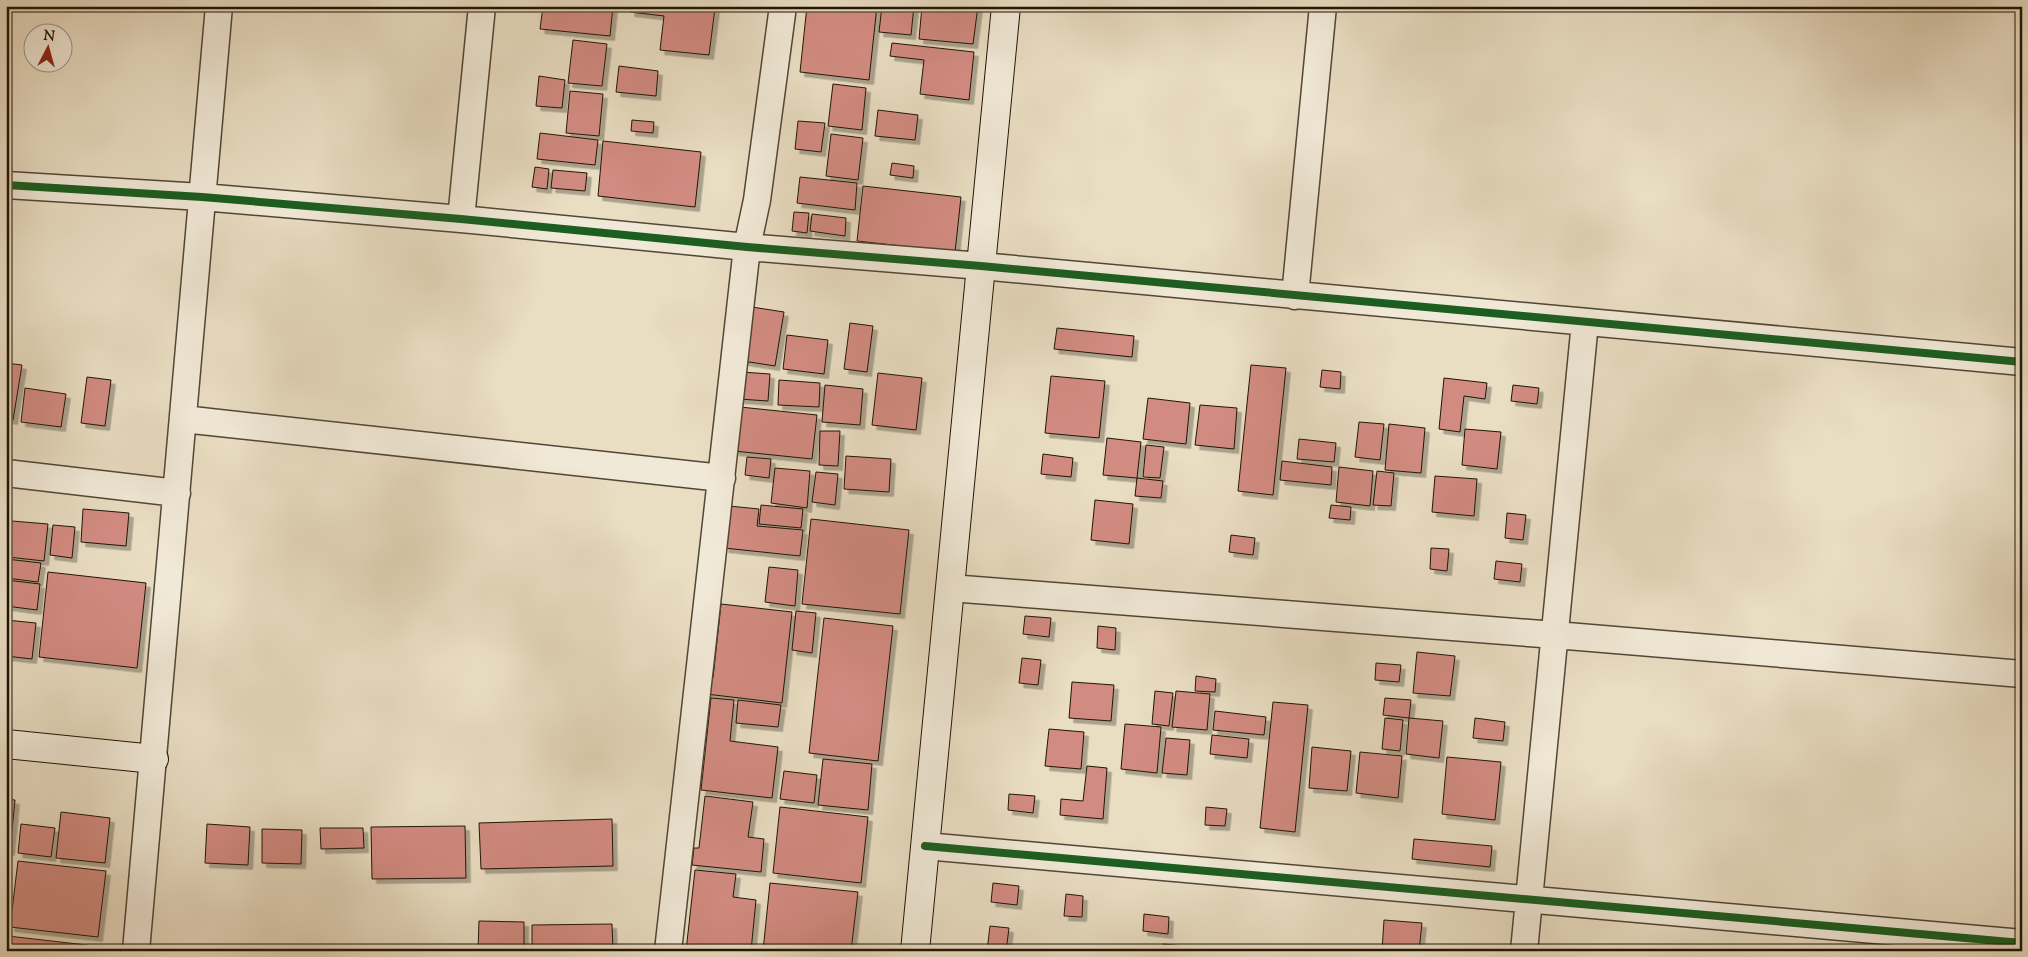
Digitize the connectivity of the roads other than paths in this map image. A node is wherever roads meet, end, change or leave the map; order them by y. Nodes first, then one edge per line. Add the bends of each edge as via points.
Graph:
1 (219, 6) edge
2 (482, 6) edge
3 (783, 6) edge
4 (1006, 6) edge
5 (1323, 6) edge
6 (6, 185) edge
7 (202, 197) junction
8 (461, 219) junction
9 (748, 247) junction
10 (981, 266) junction
11 (1295, 296) junction
12 (1585, 322) junction
13 (2022, 362) edge
14 (183, 419) junction
15 (6, 473) edge
16 (722, 478) junction
17 (177, 493) junction
18 (950, 588) junction
19 (1555, 635) junction
20 (2022, 674) edge
21 (6, 744) edge
22 (154, 759) junction
23 (925, 846) junction
24 (1529, 900) junction
25 (2022, 943) edge
26 (136, 951) edge
27 (668, 951) edge
28 (915, 951) edge
29 (1524, 951) edge

1 - 7 street
2 - 8 street
3 - 9 street
4 - 10 street
5 - 11 street
6 - 7 street
7 - 8 street
7 - 14 street
8 - 9 street
9 - 10 street
9 - 16 street
10 - 11 street
10 - 18 street
11 - 12 street
12 - 13 street
12 - 19 street
14 - 16 street
14 - 17 street
15 - 17 street
16 - 27 street
17 - 22 street
18 - 19 street
18 - 23 street
19 - 20 street
19 - 24 street
21 - 22 street
22 - 26 street
23 - 24 street
23 - 28 street
24 - 25 street
24 - 29 street

